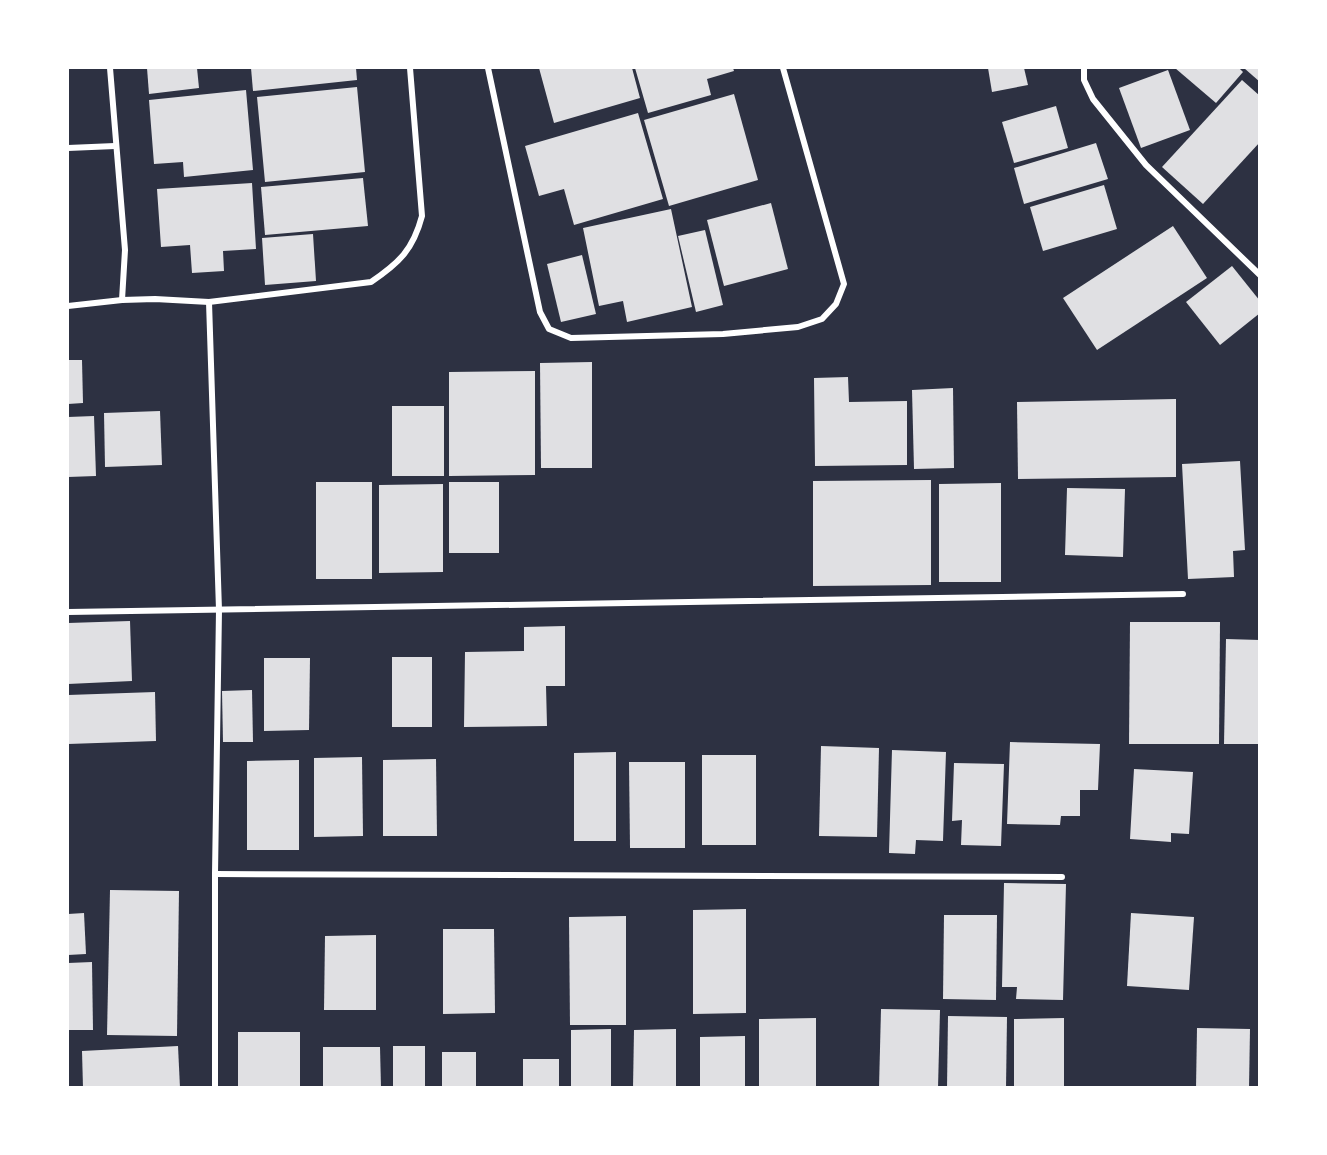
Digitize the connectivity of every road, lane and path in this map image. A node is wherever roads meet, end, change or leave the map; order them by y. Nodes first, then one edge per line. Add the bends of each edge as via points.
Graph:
1 (110, 68) edge
2 (410, 68) edge
3 (488, 68) edge
4 (783, 68) edge
5 (1084, 68) edge
6 (115, 146) junction
7 (68, 148) edge
8 (1260, 274) edge
9 (122, 300) junction
10 (209, 302) junction
11 (68, 306) edge
12 (1183, 594) dead end
13 (219, 610) junction
14 (68, 612) edge
15 (215, 874) junction
16 (1062, 877) dead end
17 (215, 1088) edge

1 - 6 street
2 - 10 street via 422,216 407,252 371,282
3 - 4 street via 540,312 549,329 571,338 723,334 798,327 822,319 836,304 843,284
5 - 8 street via 1084,80 1093,99 1146,165
6 - 7 street
6 - 9 street via 125,250
9 - 10 street
9 - 11 street
10 - 13 street
12 - 13 street
13 - 14 street
13 - 15 street
15 - 16 street
15 - 17 street

